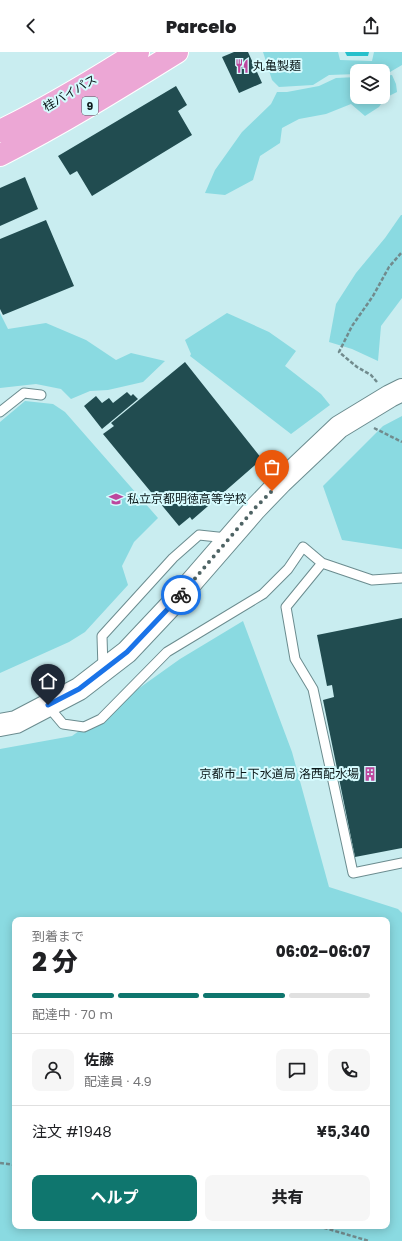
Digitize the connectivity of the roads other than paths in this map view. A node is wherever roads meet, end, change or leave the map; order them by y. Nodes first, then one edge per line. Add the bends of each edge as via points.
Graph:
1 (138, 52) edge
2 (177, 52) edge
3 (0, 131) edge
4 (0, 154) edge
5 (396, 393) edge
6 (41, 395) dead end
7 (0, 412) edge
8 (228, 539) junction
9 (322, 563) junction
10 (402, 578) edge
11 (103, 670) junction
12 (48, 705) junction
13 (0, 725) edge
14 (402, 863) edge

1 - 3 highway, 桂バイパス / 9 via 24,120
2 - 4 highway, 桂バイパス / 9 via 34,138
5 - 8 street via 339,427 255,508
6 - 7 lane via 24,393
8 - 11 street via 127,652
8 - 11 lane via 199,535 173,558 102,636
9 - 10 lane via 372,580
9 - 12 lane via 303,547 288,569 263,594 168,652 101,719 84,727 63,724
9 - 14 lane via 286,607 295,659 313,690 353,873
11 - 12 street via 79,689
12 - 13 street via 16,722

